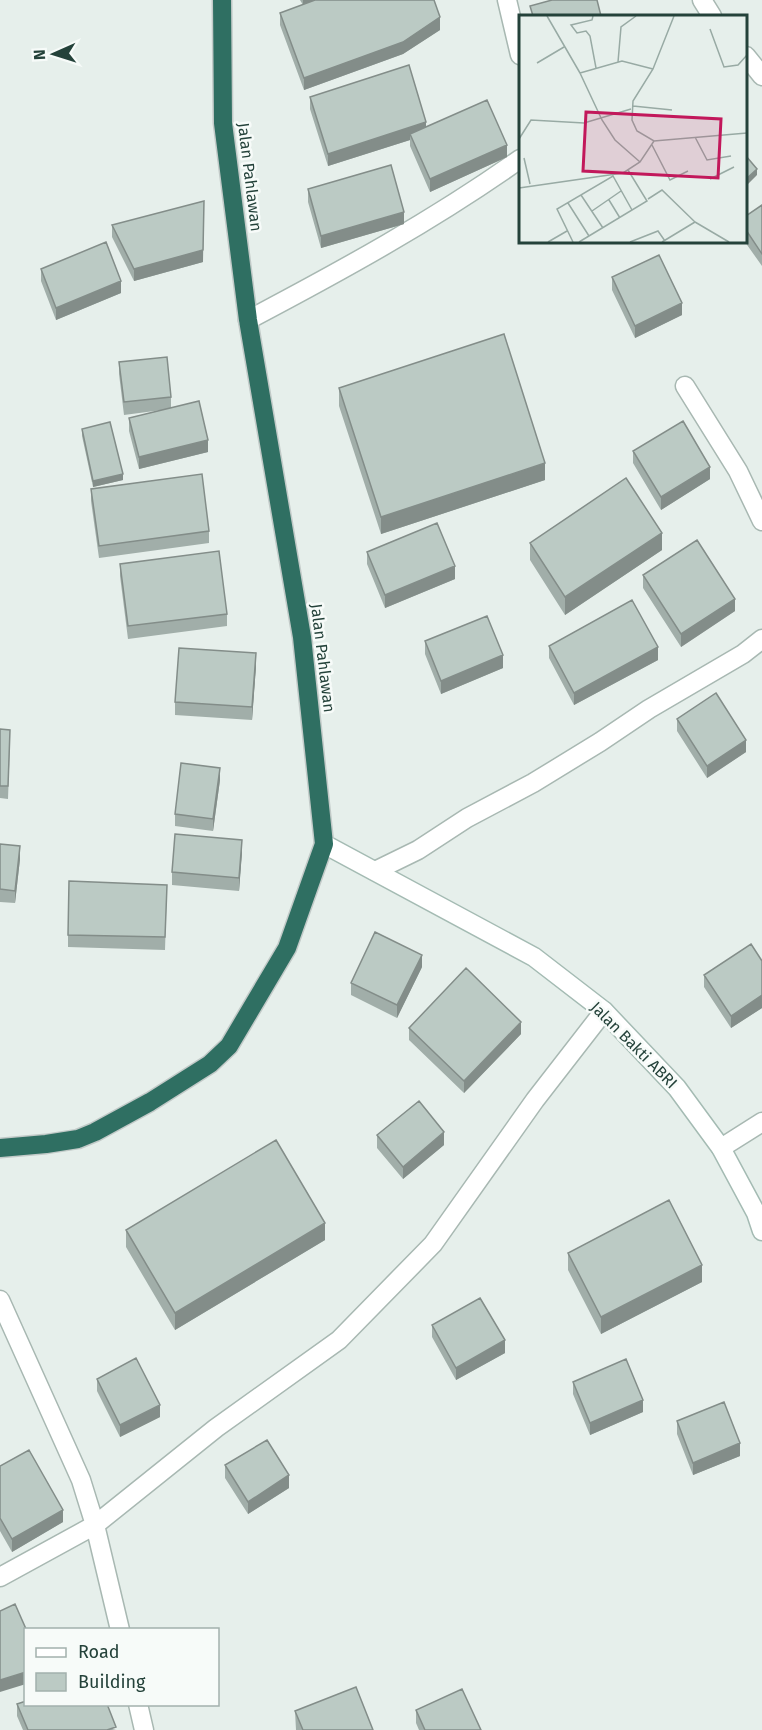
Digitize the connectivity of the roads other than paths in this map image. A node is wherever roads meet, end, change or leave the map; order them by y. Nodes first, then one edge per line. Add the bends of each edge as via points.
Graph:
1 (222, 0) edge
2 (507, 0) edge
3 (519, 51) edge
4 (747, 57) edge
5 (762, 76) edge
6 (519, 160) edge
7 (248, 320) junction
8 (685, 386) dead end
9 (762, 521) edge
10 (762, 639) edge
11 (324, 844) junction
12 (375, 871) junction
13 (604, 1011) junction
14 (762, 1122) edge
15 (0, 1148) edge
16 (721, 1149) junction
17 (762, 1231) edge
18 (0, 1300) edge
19 (95, 1525) junction
20 (0, 1577) edge
21 (120, 1628) edge
22 (138, 1706) edge
23 (144, 1730) edge

1 - 7 highway, Jalan Pahlawan via 223,123
2 - 3 street
4 - 5 street
6 - 7 street via 475,192
7 - 11 highway, Jalan Pahlawan via 302,637
8 - 9 street via 738,471
10 - 12 street via 533,783
11 - 12 street, Jalan Bakti ABRI
11 - 15 highway, Jalan Pahlawan via 287,948 229,1046 210,1064 150,1102 78,1139
12 - 13 street, Jalan Bakti ABRI via 534,957
13 - 16 street, Jalan Bakti ABRI via 677,1088
13 - 19 street via 433,1244 339,1340 216,1428
14 - 16 street
16 - 17 street, Jalan Bakti ABRI
18 - 19 street via 81,1480
19 - 20 street
19 - 21 street
22 - 23 street

